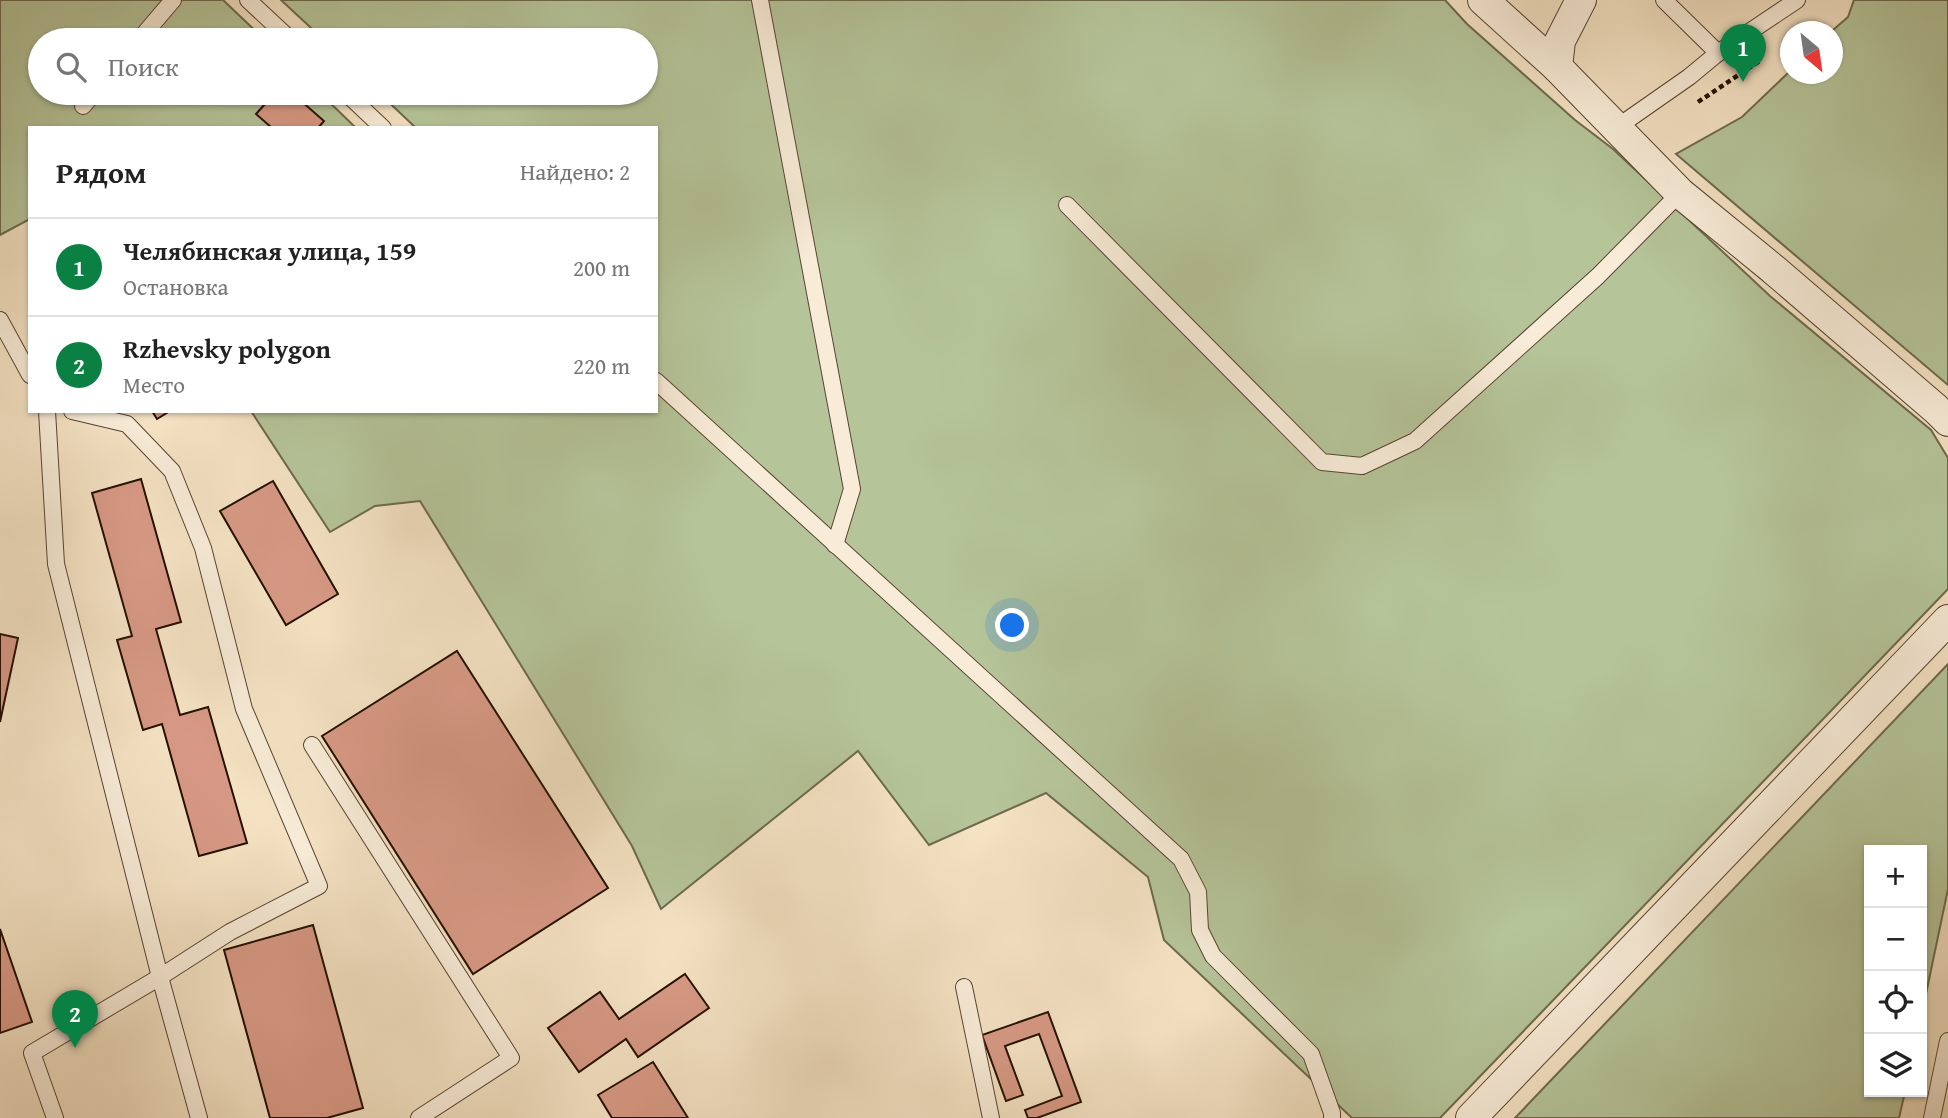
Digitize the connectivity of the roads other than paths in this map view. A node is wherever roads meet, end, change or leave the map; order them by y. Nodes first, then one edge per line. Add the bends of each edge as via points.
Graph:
1 (173, 0) edge
2 (248, 0) edge
3 (761, 0) edge
4 (1483, 0) edge
5 (1581, 0) edge
6 (1664, 0) edge
7 (1797, 0) edge
8 (149, 28) edge
9 (278, 28) edge
10 (1718, 53) junction
11 (1557, 67) junction
12 (359, 105) edge
13 (381, 126) edge
14 (1616, 128) junction
15 (1680, 193) junction
16 (1067, 205) dead end
17 (0, 320) edge
18 (28, 370) edge
19 (658, 383) edge
20 (47, 413) edge
21 (80, 413) edge
22 (1948, 421) edge
23 (835, 545) junction
24 (1948, 620) edge
25 (313, 745) dead end
26 (160, 977) junction
27 (964, 986) dead end
28 (1948, 1041) edge
29 (55, 1118) edge
30 (200, 1118) edge
31 (419, 1118) edge
32 (991, 1118) edge
33 (1332, 1118) edge
34 (1471, 1118) edge
35 (1931, 1118) edge

1 - 8 lane
2 - 9 lane
3 - 23 lane via 852,489
4 - 11 street
5 - 11 street via 1560,41
6 - 10 lane
7 - 10 lane
10 - 14 lane
11 - 14 street
12 - 13 lane
14 - 15 street
15 - 16 lane via 1598,275 1415,441 1362,466 1322,462
15 - 22 street
17 - 18 lane
19 - 23 lane
20 - 26 lane via 56,564
21 - 26 lane via 127,424 172,471 203,548 244,709 319,886 230,932
23 - 33 lane via 1181,859 1198,891 1200,930 1213,956 1311,1054
24 - 34 street
25 - 31 lane via 511,1058
26 - 29 lane via 32,1052
26 - 30 lane
27 - 32 lane
28 - 35 lane

